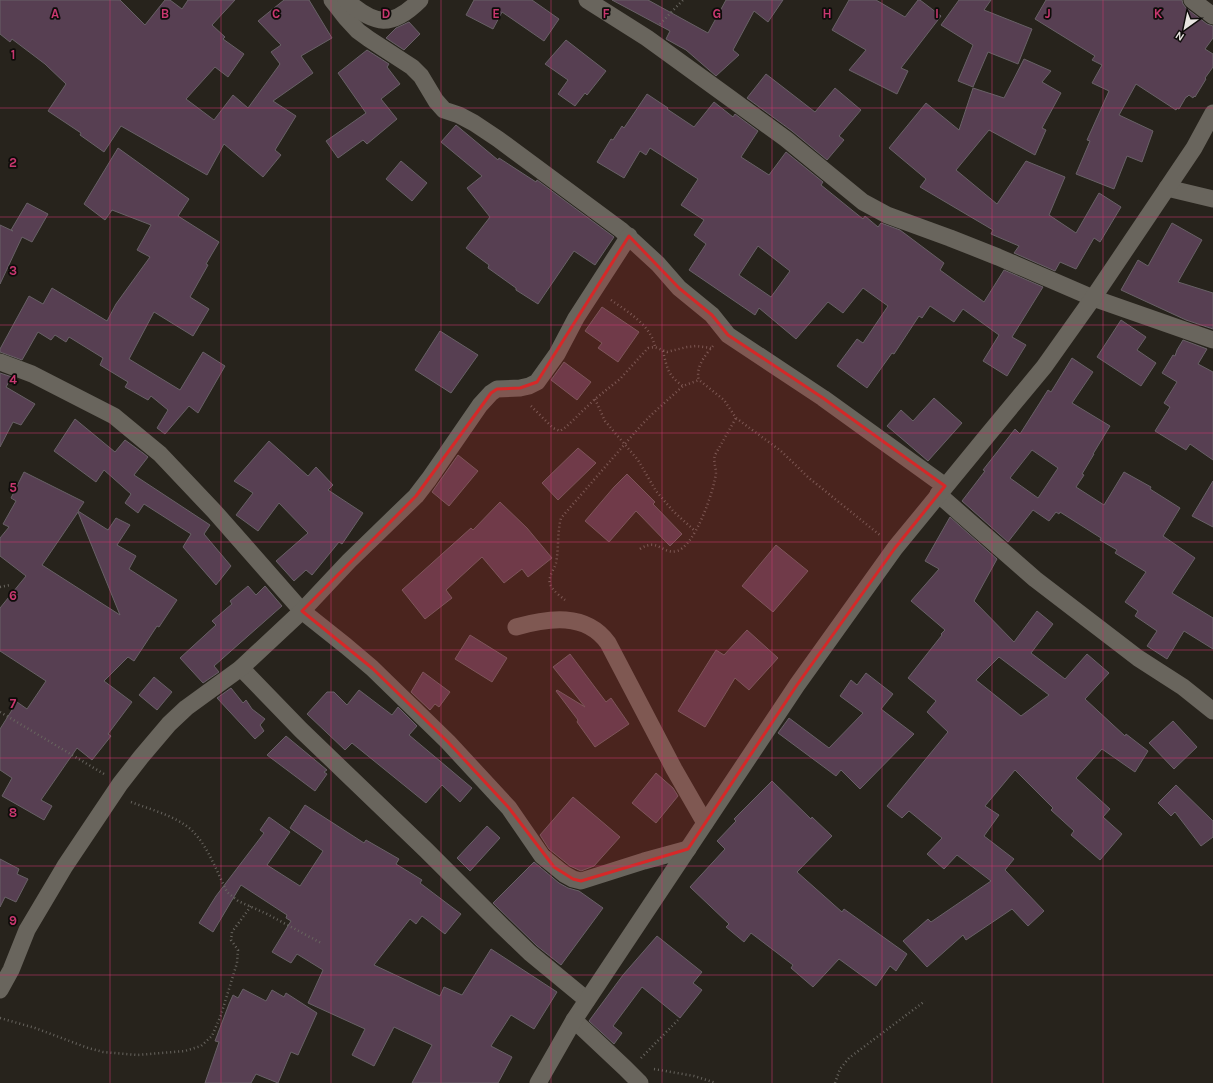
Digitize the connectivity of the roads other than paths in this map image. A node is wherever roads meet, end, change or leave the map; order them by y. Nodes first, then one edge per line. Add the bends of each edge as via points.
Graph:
1 (332, 0) edge
2 (346, 0) edge
3 (420, 0) edge
4 (587, 0) edge
5 (1192, 0) edge
6 (1213, 16) edge
7 (1213, 113) edge
8 (1167, 188) junction
9 (1213, 199) edge
10 (629, 236) junction
11 (1093, 298) junction
12 (1213, 340) edge
13 (0, 362) edge
14 (942, 490) junction
15 (302, 612) junction
16 (516, 627) dead end
17 (241, 668) junction
18 (1213, 711) edge
19 (705, 823) junction
20 (688, 849) junction
21 (0, 990) edge
22 (587, 1000) junction
23 (574, 1020) junction
24 (538, 1083) edge
25 (640, 1083) edge

1 - 10 street via 358,31 412,67 444,110 474,123 498,139
2 - 3 street via 371,18 386,21 409,11
4 - 11 street via 647,38 786,139 863,202 887,216 991,254
5 - 6 street
7 - 8 street via 1194,148
8 - 9 street
8 - 11 street
10 - 14 street via 679,288 712,315 728,335 823,398
10 - 15 street via 537,382 520,388 497,389 480,405 416,496 349,561
11 - 12 street
11 - 14 street via 1044,367
13 - 15 street via 66,390 114,416 133,430 187,481
14 - 18 street via 1035,579 1138,658 1183,687
14 - 19 street via 895,548 797,685
15 - 17 street
15 - 20 street via 372,668 448,742 509,808 542,856 564,874 581,881
16 - 19 street via 555,619 586,625 603,636
17 - 21 street via 186,708 169,724 116,789 65,866 27,930
17 - 22 street via 506,930
19 - 20 street
20 - 22 street
22 - 23 street
23 - 24 street
23 - 25 street via 629,1068

